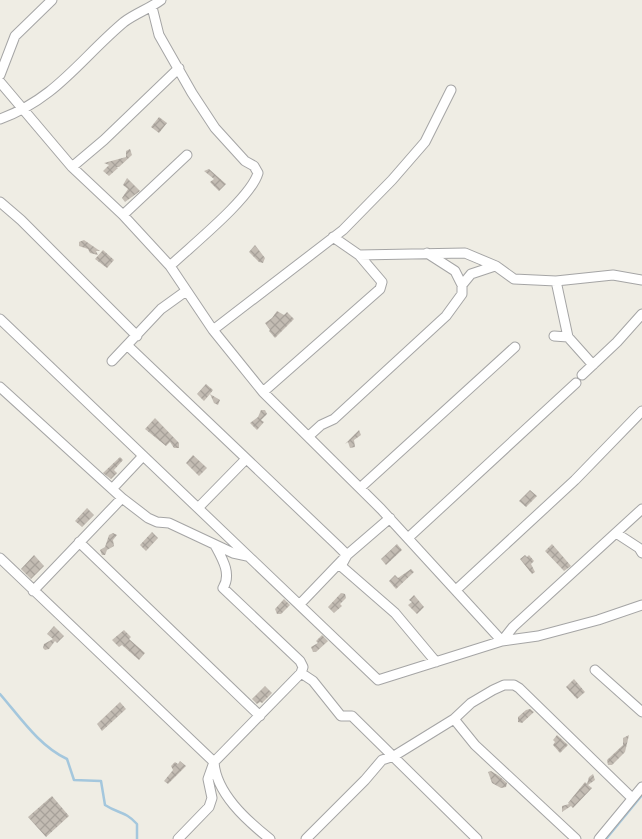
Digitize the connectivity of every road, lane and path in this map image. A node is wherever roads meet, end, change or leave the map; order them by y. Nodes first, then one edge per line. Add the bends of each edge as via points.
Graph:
1 (52, 0) edge
2 (161, 0) edge
3 (152, 7) junction
4 (179, 68) junction
5 (0, 75) edge
6 (0, 82) edge
7 (451, 90) dead end
8 (24, 110) junction
9 (0, 119) edge
10 (187, 155) dead end
11 (72, 168) junction
12 (0, 202) edge
13 (123, 215) junction
14 (333, 237) junction
15 (427, 252) junction
16 (359, 255) junction
17 (170, 266) junction
18 (496, 266) junction
19 (642, 280) edge
20 (556, 281) junction
21 (462, 285) junction
22 (186, 291) junction
23 (642, 314) edge
24 (0, 320) edge
25 (213, 330) junction
26 (137, 336) junction
27 (554, 336) dead end
28 (568, 337) junction
29 (128, 346) junction
30 (515, 347) dead end
31 (112, 362) dead end
32 (593, 365) junction
33 (582, 375) dead end
34 (576, 383) dead end
35 (0, 387) edge
36 (262, 392) junction
37 (642, 411) edge
38 (310, 436) junction
39 (143, 456) junction
40 (246, 459) junction
41 (360, 488) junction
42 (112, 489) junction
43 (122, 498) junction
44 (199, 507) junction
45 (642, 509) edge
46 (390, 518) junction
47 (616, 533) junction
48 (408, 538) junction
49 (79, 542) junction
50 (215, 545) junction
51 (642, 553) edge
52 (347, 555) junction
53 (248, 556) junction
54 (0, 558) edge
55 (456, 590) junction
56 (32, 591) junction
57 (300, 604) junction
58 (642, 605) edge
59 (502, 641) junction
60 (436, 662) junction
61 (595, 670) dead end
62 (301, 673) junction
63 (642, 712) edge
64 (260, 716) junction
65 (454, 719) junction
66 (394, 756) junction
67 (214, 762) junction
68 (642, 787) edge
69 (632, 798) junction
70 (178, 839) edge
71 (270, 839) edge
72 (306, 839) edge
73 (477, 839) edge
74 (576, 839) edge
75 (599, 839) edge

1 - 5 street via 15,36
2 - 3 street
3 - 4 street via 160,35
3 - 8 street via 126,21 54,90
4 - 11 street
4 - 17 street via 215,128 258,173 255,182 241,198
6 - 8 street
7 - 14 street via 425,142 344,230
8 - 9 street
8 - 11 street
10 - 13 street
11 - 13 street
12 - 26 street
13 - 17 street
14 - 16 street
14 - 25 street
15 - 16 street
15 - 18 street via 465,253
15 - 21 street via 455,271
16 - 36 street via 379,277 382,282 380,289
17 - 22 street
18 - 20 street via 514,279
18 - 21 street via 471,274
19 - 20 street via 613,275
20 - 28 street
21 - 38 street via 462,294 446,316 334,419 321,425
22 - 25 street
22 - 26 street via 161,309
23 - 32 street
24 - 39 street
25 - 36 street
26 - 29 street
27 - 28 street
28 - 32 street
29 - 31 street
29 - 40 street
30 - 41 street
32 - 33 street
34 - 48 street
35 - 42 street
36 - 38 street
37 - 55 street via 575,480
38 - 41 street
39 - 42 street
39 - 44 street
40 - 44 street
40 - 52 street
41 - 46 street
42 - 43 street
43 - 49 street
43 - 50 street via 148,518 168,523
44 - 53 street
45 - 47 street
46 - 48 street
46 - 52 street
47 - 51 street
47 - 59 street
48 - 55 street
49 - 56 street
49 - 64 street
50 - 53 street
50 - 62 street via 227,572 223,588 300,661
52 - 57 street
52 - 60 street via 341,566 395,613
53 - 57 street
54 - 56 street
55 - 59 street
56 - 67 street
57 - 60 street via 378,680
58 - 59 street via 538,636
59 - 60 street
61 - 63 street
62 - 64 street
62 - 66 street via 313,681 341,716 352,716
64 - 67 street
65 - 66 street
65 - 69 street via 492,690 514,685
65 - 74 street via 475,745
66 - 72 street via 382,760
66 - 73 street
67 - 70 street via 208,779 212,798 209,807
67 - 71 street via 215,776 226,795
68 - 69 street
69 - 75 street

